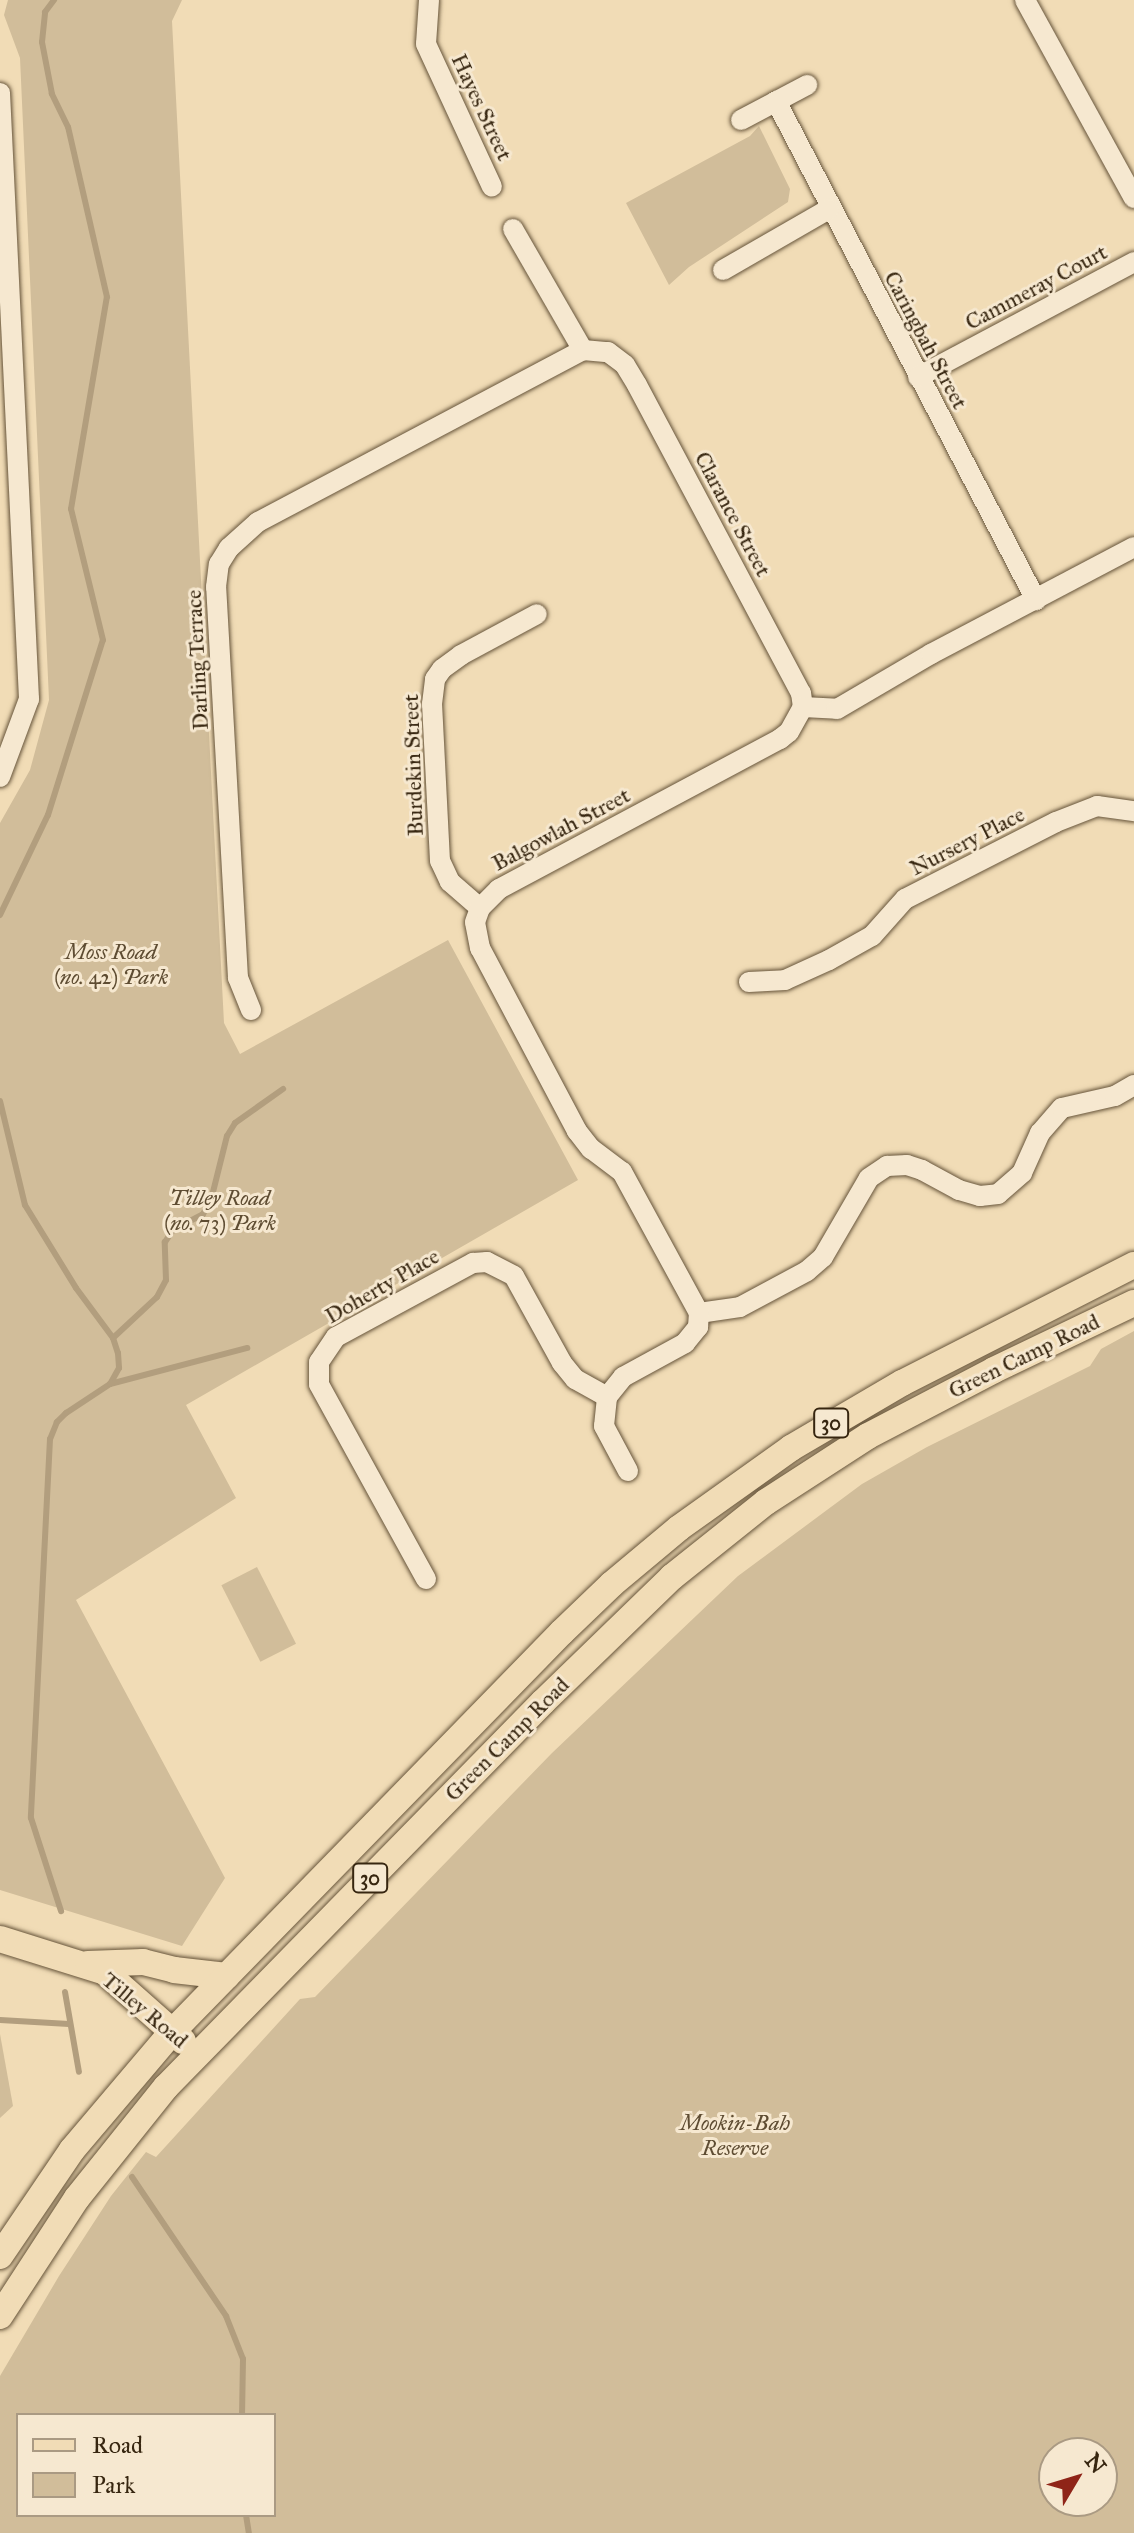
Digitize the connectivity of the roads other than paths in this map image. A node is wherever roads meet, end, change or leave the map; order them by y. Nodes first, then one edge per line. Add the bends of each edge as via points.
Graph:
1 (429, 0) edge
2 (1025, 0) edge
3 (807, 85) dead end
4 (0, 93) edge
5 (776, 101) junction
6 (741, 120) dead end
7 (492, 187) dead end
8 (1134, 198) edge
9 (829, 209) junction
10 (513, 229) dead end
11 (1134, 262) edge
12 (723, 270) dead end
13 (583, 350) junction
14 (918, 377) junction
15 (1134, 547) edge
16 (1036, 600) junction
17 (537, 614) dead end
18 (803, 707) junction
19 (0, 777) edge
20 (1134, 811) edge
21 (480, 908) junction
22 (749, 982) dead end
23 (251, 1010) dead end
24 (1134, 1085) edge
25 (1134, 1265) edge
26 (1134, 1303) edge
27 (699, 1313) junction
28 (607, 1397) junction
29 (628, 1471) dead end
30 (426, 1579) dead end
31 (0, 1939) edge
32 (85, 1964) junction
33 (227, 1976) junction
34 (173, 2031) junction
35 (197, 2055) junction
36 (0, 2256) edge
37 (0, 2316) edge

1 - 7 street, Hayes Street via 426,44
2 - 8 street
3 - 5 street
4 - 19 street via 29,699
5 - 6 street
5 - 9 street, Caringbah Street
9 - 12 street
9 - 14 street, Caringbah Street
10 - 13 street
11 - 14 street, Cammeray Court
13 - 18 street, Clarance Street via 608,352 625,365 801,693
13 - 23 street, Darling Terrace via 258,522 219,564 216,587 238,978
14 - 16 street, Caringbah Street
15 - 16 street
16 - 18 street via 837,709
17 - 21 street, Burdekin Street via 461,655 435,679 440,861 450,882
18 - 21 street, Balgowlah Street via 780,739 499,889
20 - 22 street, Nursery Place via 1097,806 1056,822 905,899 872,936 829,960 785,980
21 - 27 street via 475,922 480,948 577,1131 622,1172
24 - 27 street via 1115,1096 1062,1108 1040,1133 1022,1173 998,1194 980,1196 907,1165 887,1166 869,1178 823,1257 807,1271 740,1307
25 - 33 main road, Green Camp Road / 30 via 843,1417 679,1528 562,1632
26 - 35 main road, Green Camp Road / 30 via 868,1436 707,1547 624,1620
27 - 28 street via 698,1327 685,1343 623,1377
28 - 29 street via 604,1426
28 - 30 street, Doherty Place via 575,1379 514,1276 487,1262 473,1263 336,1337 319,1362 319,1384
31 - 32 main road, Tilley Road
32 - 33 main road via 143,1962
32 - 34 main road, Tilley Road via 125,1986
33 - 34 main road, Green Camp Road / 30
34 - 35 main road, Tilley Road
34 - 36 main road, Green Camp Road / 30 via 72,2150
35 - 37 main road, Green Camp Road / 30 via 77,2198

